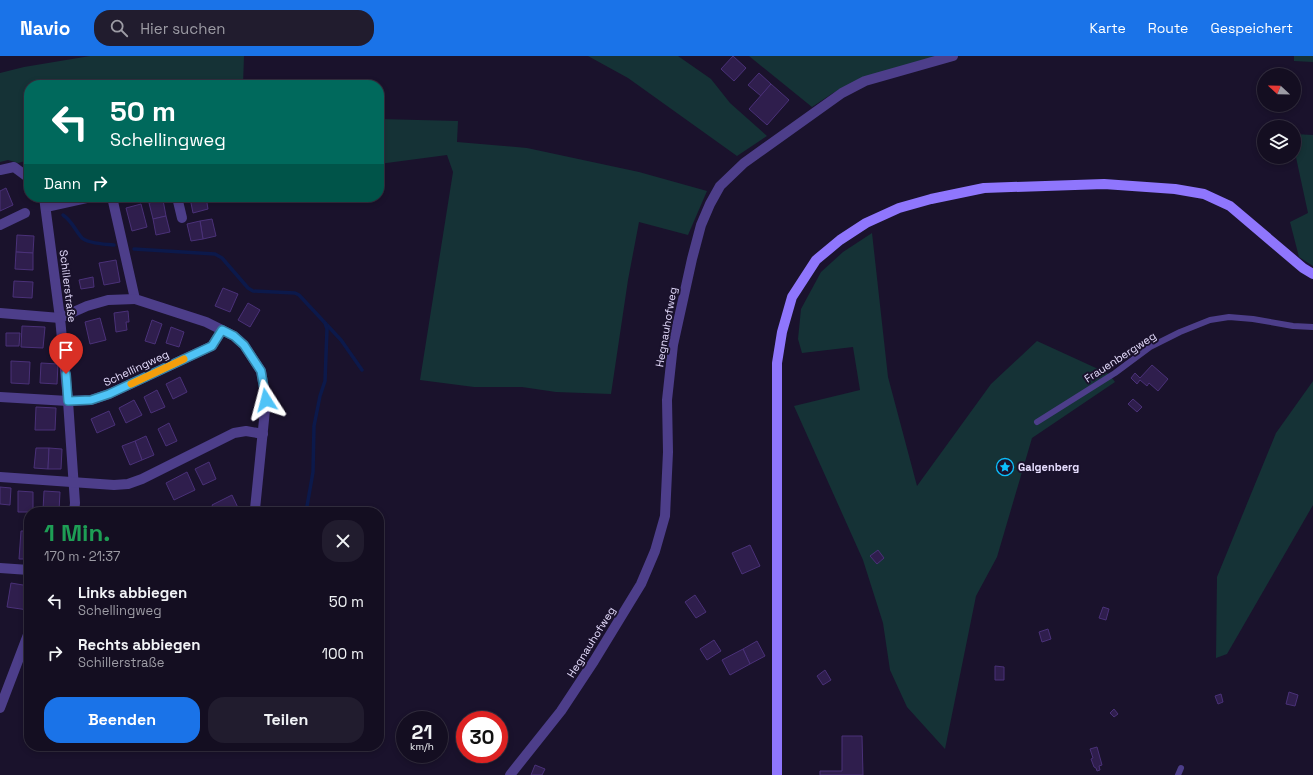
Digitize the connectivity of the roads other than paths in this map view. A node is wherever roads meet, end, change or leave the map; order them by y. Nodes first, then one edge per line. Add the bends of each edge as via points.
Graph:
1 (952, 56) edge
2 (0, 170) edge
3 (24, 174) edge
4 (45, 202) edge
5 (113, 202) edge
6 (178, 202) edge
7 (25, 213) dead end
8 (182, 218) dead end
9 (0, 225) edge
10 (1313, 274) edge
11 (135, 299) junction
12 (0, 313) edge
13 (60, 318) junction
14 (1313, 327) edge
15 (222, 330) junction
16 (0, 397) edge
17 (68, 401) junction
18 (1037, 422) dead end
19 (263, 434) junction
20 (0, 477) edge
21 (73, 483) junction
22 (74, 507) edge
23 (255, 507) edge
24 (0, 568) edge
25 (24, 570) edge
26 (24, 645) edge
27 (1, 703) edge
28 (1181, 768) dead end
29 (510, 775) edge
30 (777, 775) edge
31 (1178, 775) edge

1 - 29 street, Hegnauhofweg via 865,81 842,93 744,163 720,186 701,225 673,345 667,400 665,516 656,551 641,584 594,661 561,711
2 - 3 street via 14,167
4 - 13 street, Schillerstraße
5 - 11 street
6 - 8 street
7 - 9 street
10 - 30 main road via 1230,206 1204,194 1175,189 1104,184 984,188 931,199 899,208 866,223 816,260 792,298 782,332 777,363
11 - 13 street via 108,300
11 - 15 street via 206,322
12 - 13 street
13 - 17 street, Schillerstraße
14 - 18 lane, Frauenbergweg via 1229,317 1210,320 1150,347 1108,378
15 - 17 street, Schellingweg via 212,346 116,391 91,400
15 - 19 street via 244,345 261,371 266,400
16 - 17 street, Schellingweg
17 - 21 street, Schillerstraße
19 - 21 street via 246,431 234,433 128,484 114,486
19 - 23 street
20 - 21 street
21 - 22 street, Schillerstraße
24 - 25 street
26 - 27 street
28 - 31 lane

